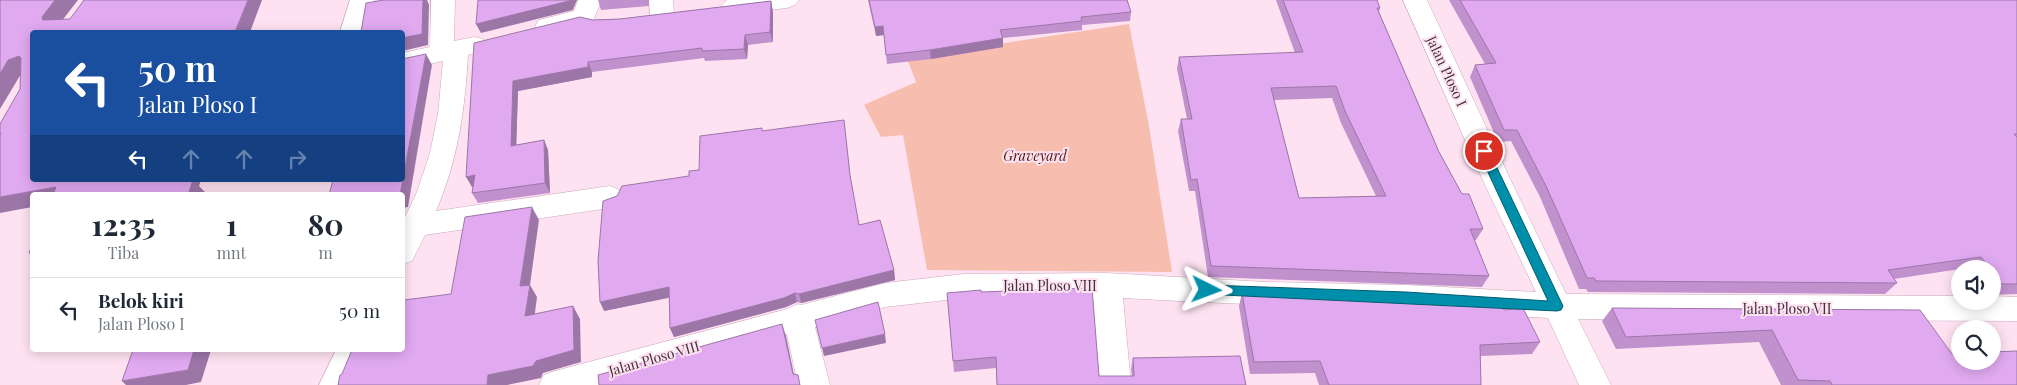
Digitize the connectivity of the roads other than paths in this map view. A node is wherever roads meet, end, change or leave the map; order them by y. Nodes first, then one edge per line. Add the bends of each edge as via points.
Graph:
1 (362, 0) edge
2 (443, 0) edge
3 (787, 0) edge
4 (1414, 0) edge
5 (710, 9) edge
6 (593, 12) edge
7 (353, 30) edge
8 (524, 32) edge
9 (498, 39) edge
10 (449, 52) junction
11 (405, 61) edge
12 (610, 197) edge
13 (416, 225) junction
14 (405, 247) edge
15 (1107, 285) junction
16 (1557, 306) junction
17 (2017, 309) edge
18 (798, 317) junction
19 (350, 352) edge
20 (601, 379) edge
21 (335, 385) edge
22 (555, 385) edge
23 (814, 385) edge
24 (1115, 385) edge
25 (1596, 385) edge

1 - 7 street
2 - 10 street
3 - 5 street
4 - 16 street, Jalan Ploso I
6 - 8 street
9 - 10 street
10 - 11 street
10 - 13 street via 452,110 444,152
12 - 13 street
13 - 14 street
15 - 16 street, Jalan Ploso VIII
15 - 18 street, Jalan Ploso VIII via 921,289
15 - 24 street
16 - 17 street, Jalan Ploso VII
16 - 25 street, Jalan Ploso I
18 - 20 street, Jalan Ploso VIII
18 - 23 street
19 - 21 street
20 - 22 street, Jalan Ploso VIII

